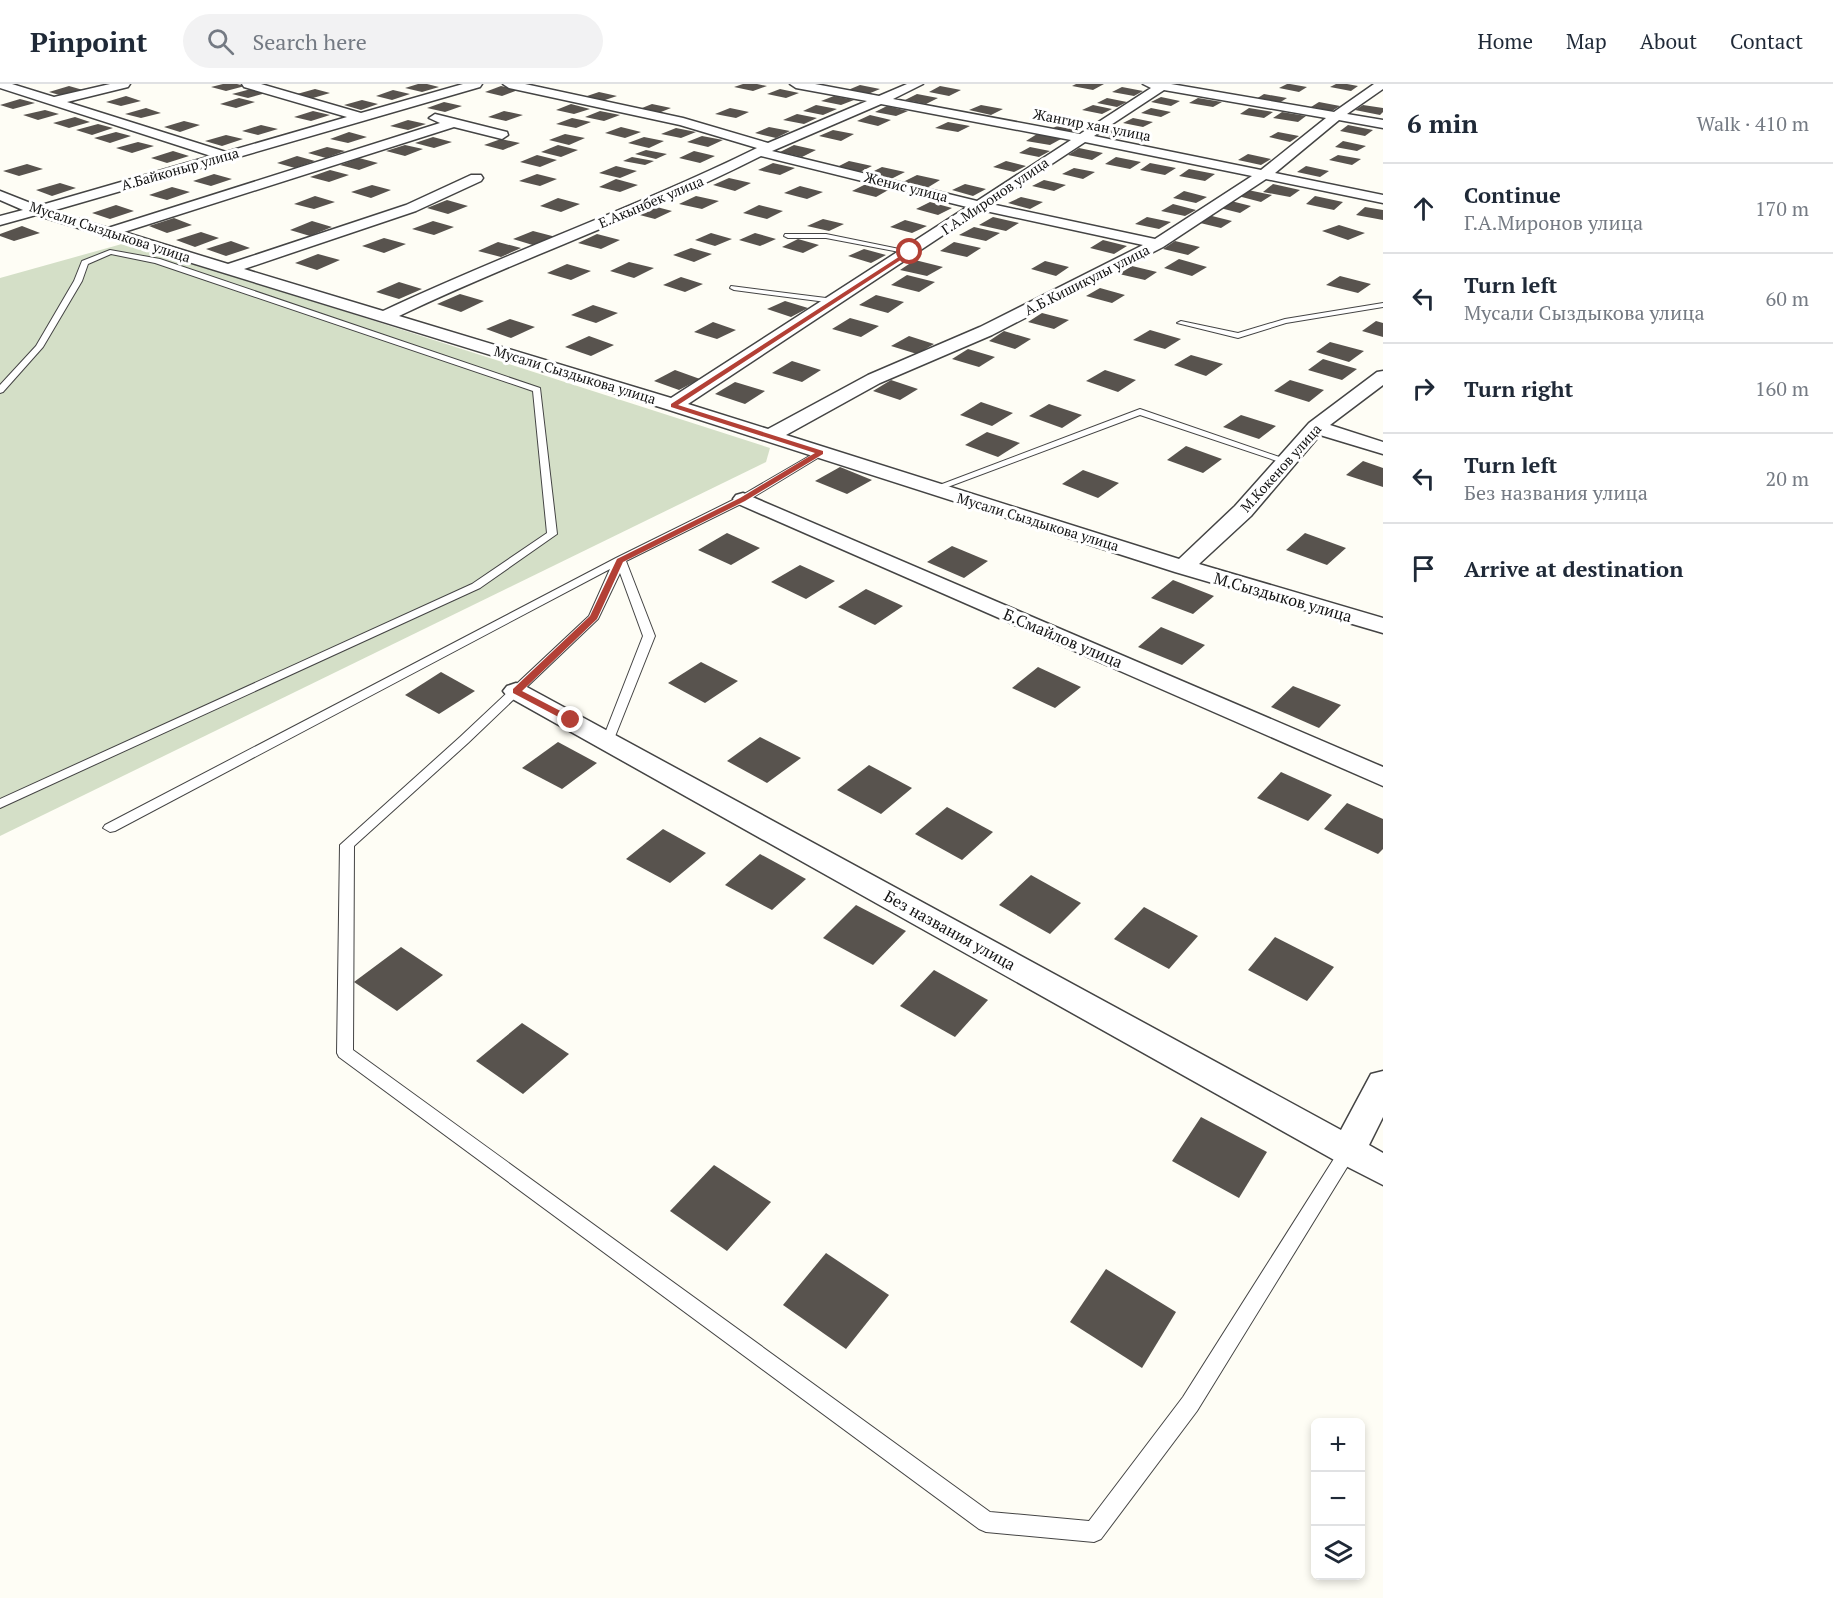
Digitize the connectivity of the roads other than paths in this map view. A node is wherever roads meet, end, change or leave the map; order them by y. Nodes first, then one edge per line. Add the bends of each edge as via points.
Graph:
1 (0, 84) edge
2 (124, 84) edge
3 (248, 84) edge
4 (476, 84) edge
5 (509, 84) edge
6 (796, 84) edge
7 (917, 84) edge
8 (1382, 84) edge
9 (1159, 85) edge
10 (879, 100) junction
11 (55, 101) junction
12 (398, 106) junction
13 (1336, 116) junction
14 (360, 117) junction
15 (453, 123) junction
16 (1383, 124) edge
17 (502, 135) dead end
18 (1083, 138) junction
19 (765, 149) junction
20 (225, 156) junction
21 (1265, 174) junction
22 (476, 178) dead end
23 (0, 195) edge
24 (1383, 199) edge
25 (981, 206) junction
26 (38, 211) junction
27 (0, 221) edge
28 (109, 232) junction
29 (788, 236) dead end
30 (1158, 244) junction
31 (110, 252) junction
32 (910, 252) junction
33 (228, 269) junction
34 (734, 288) dead end
35 (834, 302) junction
36 (1383, 305) edge
37 (383, 317) junction
38 (1181, 323) dead end
39 (1383, 376) edge
40 (0, 390) edge
41 (673, 405) junction
42 (1316, 427) junction
43 (770, 436) junction
44 (1383, 448) edge
45 (821, 453) junction
46 (1286, 461) junction
47 (934, 489) junction
48 (743, 499) junction
49 (620, 560) junction
50 (1183, 567) junction
51 (1383, 626) edge
52 (516, 691) junction
53 (608, 741) junction
54 (1383, 777) edge
55 (0, 804) edge
56 (110, 828) dead end
57 (1383, 1084) edge
58 (1348, 1151) junction
59 (1383, 1170) edge

1 - 11 street
2 - 11 street
3 - 14 street
4 - 12 street, А.Байконыр улица
5 - 19 street, Женис улица via 683,122
6 - 10 street, Жангир хан улица
7 - 10 street, Е.Акынбек улица
8 - 13 street, А.Б.Кишикулы улица
9 - 13 street
9 - 18 street, Г.А.Миронов улица
10 - 18 street, Жангир хан улица
10 - 19 street, Е.Акынбек улица
11 - 20 street
12 - 14 street, А.Байконыр улица
12 - 15 street
13 - 16 street
13 - 21 street, А.Б.Кишикулы улица
14 - 20 street, А.Байконыр улица
15 - 17 street
15 - 28 street
18 - 21 street, Жангир хан улица
18 - 25 street, Г.А.Миронов улица
19 - 25 street, Женис улица
19 - 37 street, Е.Акынбек улица via 697,183 464,279
20 - 26 street, А.Байконыр улица
21 - 24 street, Жангир хан улица
21 - 30 street, А.Б.Кишикулы улица
22 - 33 street via 411,208
23 - 26 street, Мусали Сыздыкова улица
25 - 30 street, Женис улица
25 - 32 street, Г.А.Миронов улица
26 - 27 street, А.Байконыр улица
26 - 28 street, Мусали Сыздыкова улица
28 - 31 lane
28 - 33 street, Мусали Сыздыкова улица
29 - 32 lane via 826,236
30 - 43 street, А.Б.Кишикулы улица via 986,331 874,379
31 - 40 lane via 85,263 39,347
31 - 55 lane via 157,261 537,390 552,534 476,586
32 - 35 street, Г.А.Миронов улица
33 - 37 street, Мусали Сыздыкова улица
34 - 35 lane
35 - 41 street, Г.А.Миронов улица
36 - 38 lane via 1284,321 1238,336
37 - 41 street, Мусали Сыздыкова улица
39 - 42 street, М.Кокенов улица
41 - 43 street, Мусали Сыздыкова улица
42 - 44 street
42 - 46 street, М.Кокенов улица
43 - 45 street, Мусали Сыздыкова улица
45 - 47 street, Мусали Сыздыкова улица
45 - 48 lane
46 - 47 lane via 1140,412
46 - 50 street, М.Кокенов улица via 1243,511
47 - 50 street, Мусали Сыздыкова улица
48 - 49 lane
48 - 54 street, Б.Смайлов улица
49 - 52 lane via 594,617
49 - 53 lane via 649,636
49 - 56 lane
50 - 51 street, М.Сыздыков улица
52 - 53 street, Без названия улица
52 - 58 lane via 347,845 345,1053 986,1522 1094,1532 1190,1404
53 - 58 street, Без названия улица
57 - 58 street
58 - 59 street, Без названия улица

